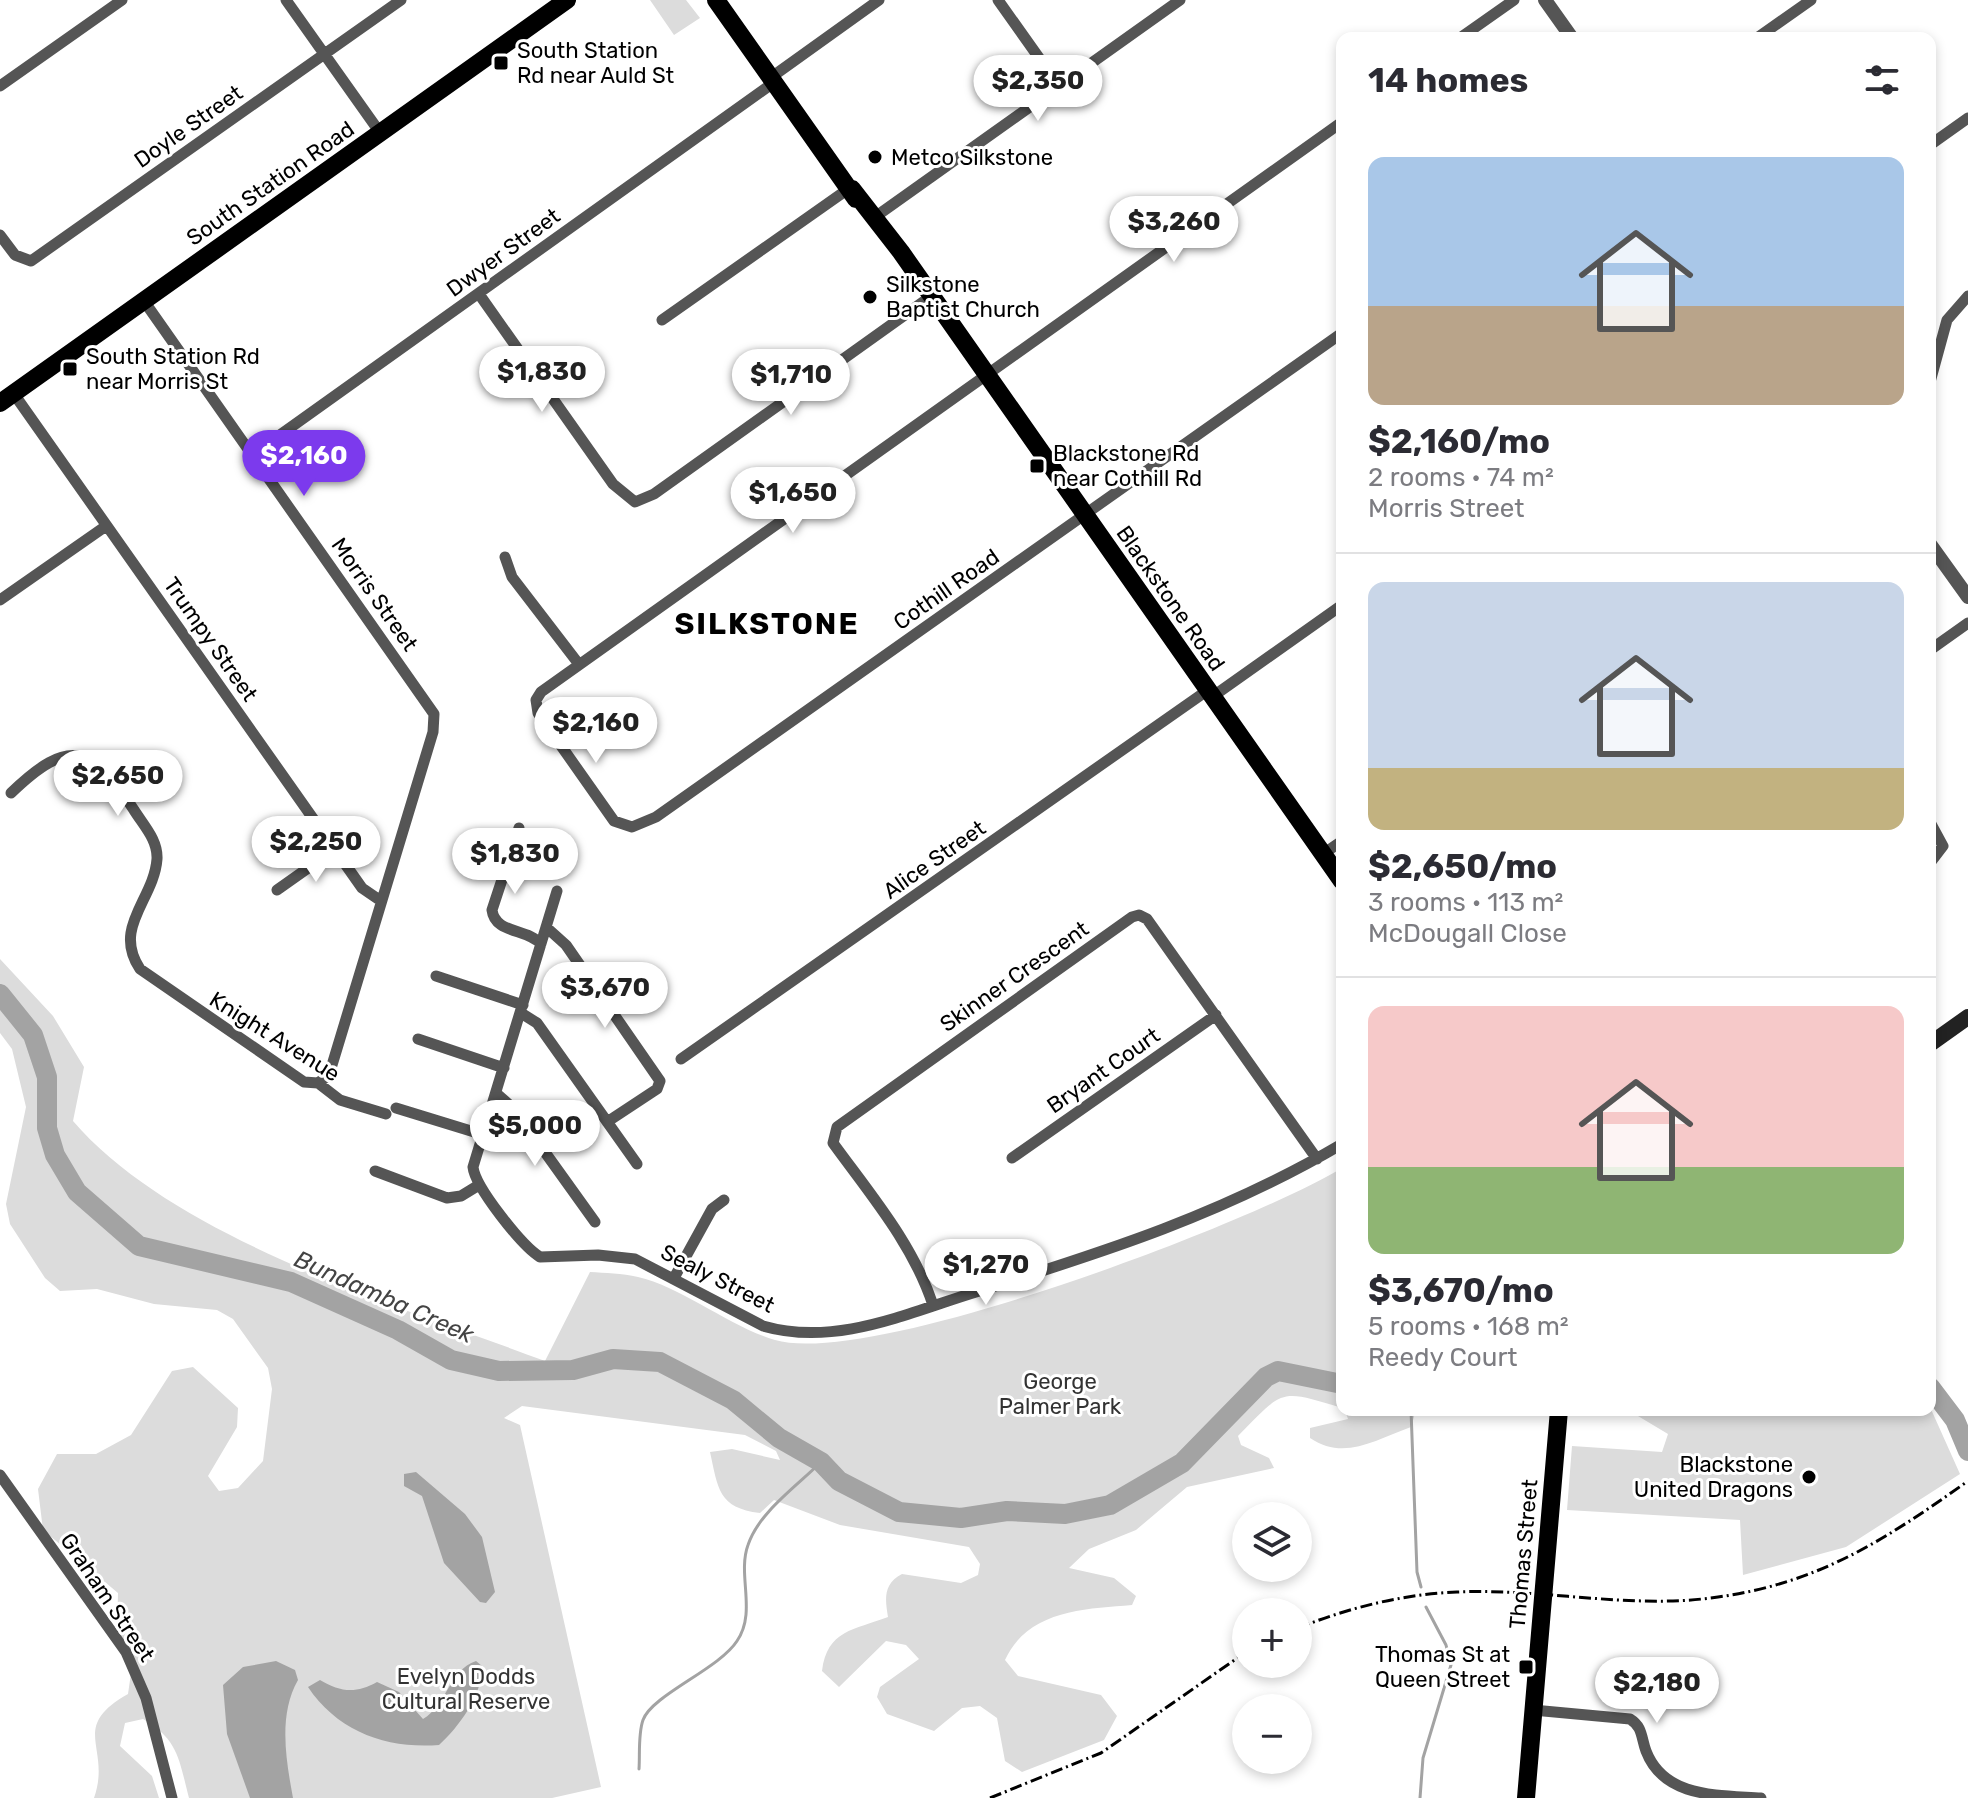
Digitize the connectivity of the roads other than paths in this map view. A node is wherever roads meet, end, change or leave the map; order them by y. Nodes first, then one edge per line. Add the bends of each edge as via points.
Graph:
1 (122, 0) edge
2 (286, 0) edge
3 (401, 0) edge
4 (567, 0) edge
5 (716, 0) edge
6 (879, 0) edge
7 (998, 0) edge
8 (1180, 0) edge
9 (1514, 0) edge
10 (1545, 0) edge
11 (1811, 0) edge
12 (1469, 32) edge
13 (1568, 32) edge
14 (1766, 32) edge
15 (324, 54) junction
16 (774, 78) junction
17 (0, 86) edge
18 (1059, 86) junction
19 (1968, 118) edge
20 (1336, 126) edge
21 (381, 134) junction
22 (1936, 141) edge
23 (852, 188) junction
24 (875, 217) junction
25 (0, 235) edge
26 (906, 264) junction
27 (479, 294) junction
28 (1968, 296) edge
29 (930, 297) junction
30 (144, 301) junction
31 (662, 320) dead end
32 (1336, 337) edge
33 (1936, 360) edge
34 (986, 377) junction
35 (7, 398) edge
36 (252, 455) junction
37 (1084, 516) junction
38 (106, 526) junction
39 (1936, 552) edge
40 (505, 557) dead end
41 (1968, 597) edge
42 (0, 600) edge
43 (1336, 609) edge
44 (1968, 623) edge
45 (1936, 646) edge
46 (578, 663) junction
47 (1210, 693) junction
48 (11, 793) dead end
49 (519, 828) dead end
50 (1936, 833) edge
51 (1336, 845) edge
52 (335, 849) junction
53 (1323, 854) junction
54 (1936, 855) edge
55 (1336, 872) edge
56 (277, 890) dead end
57 (557, 891) dead end
58 (381, 901) junction
59 (546, 927) junction
60 (541, 944) junction
61 (436, 976) dead end
62 (522, 1009) junction
63 (1216, 1015) junction
64 (1968, 1017) edge
65 (418, 1039) dead end
66 (1936, 1040) edge
67 (681, 1059) dead end
68 (504, 1068) junction
69 (318, 1083) junction
70 (496, 1093) junction
71 (607, 1122) junction
72 (484, 1135) junction
73 (1336, 1148) edge
74 (1012, 1158) dead end
75 (1317, 1159) junction
76 (637, 1164) dead end
77 (375, 1171) dead end
78 (479, 1185) junction
79 (724, 1200) dead end
80 (595, 1222) dead end
81 (674, 1278) junction
82 (933, 1305) junction
83 (1558, 1416) edge
84 (0, 1475) edge
85 (1533, 1710) junction
86 (172, 1798) edge
87 (1526, 1798) edge
88 (1761, 1798) edge

1 - 17 street
2 - 15 street
3 - 15 street, Doyle Street
4 - 21 main road, South Station Road
5 - 16 main road, Blackstone Road
6 - 16 street, Dwyer Street
7 - 18 street
8 - 18 street
9 - 12 street
10 - 13 street
11 - 14 street
15 - 21 street
15 - 25 street, Doyle Street via 31,261 15,255
16 - 23 main road, Blackstone Road
16 - 27 street, Dwyer Street
18 - 24 street
19 - 22 street
20 - 34 street
21 - 30 main road, South Station Road
23 - 24 main road, Blackstone Road
23 - 26 main road, Blackstone Road via 857,202
23 - 31 street
24 - 26 main road, Blackstone Road
26 - 29 main road, Blackstone Road
27 - 29 street via 613,484 635,502 654,494
27 - 36 street, Dwyer Street
28 - 33 street via 1947,320
29 - 34 main road, Blackstone Road
30 - 35 main road, South Station Road
30 - 36 street, Morris Street
32 - 37 street, Cothill Road
34 - 37 main road, Blackstone Road
34 - 46 street
35 - 38 street, Trumpy Street
36 - 58 street, Morris Street via 434,714
37 - 46 street, Cothill Road via 694,792 632,827 614,821 535,705 541,692
37 - 47 main road, Blackstone Road
38 - 42 street
38 - 52 street, Trumpy Street
39 - 41 street
40 - 46 street via 512,577
43 - 47 street, Alice Street
44 - 45 street
47 - 53 main road, Blackstone Road
47 - 67 street, Alice Street
48 - 69 street, Knight Avenue via 30,774 63,756 89,758 112,776 157,851 129,937 133,959 151,979 304,1082
49 - 60 street via 493,918
50 - 54 street via 1943,846
51 - 53 street
52 - 56 street
52 - 58 street, Trumpy Street via 368,895
53 - 55 main road, Blackstone Road
57 - 59 street
58 - 69 street via 329,1075
59 - 60 street
59 - 71 street via 566,945 660,1081 657,1089
60 - 62 street
61 - 62 street
62 - 68 street
62 - 71 street
63 - 74 street, Bryant Court
63 - 75 street, Skinner Crescent
63 - 82 street, Skinner Crescent via 1139,915 837,1127 833,1143 909,1249
64 - 66 main road
65 - 68 street
68 - 70 street
69 - 72 street, Knight Avenue via 340,1100
70 - 72 street
70 - 80 street via 514,1109
71 - 76 street
72 - 78 street via 473,1167
73 - 75 street, Sealy Street
75 - 82 street, Sealy Street via 1248,1195 1128,1245
77 - 78 street via 447,1198
78 - 81 street, Sealy Street via 540,1257 635,1259
79 - 81 street via 712,1209
81 - 82 street, Sealy Street via 781,1331 849,1330
83 - 85 main road, Thomas Street
84 - 86 street, Graham Street via 126,1652 146,1698
85 - 87 main road, Thomas Street
85 - 88 street via 1630,1719 1639,1727 1654,1767 1673,1785

